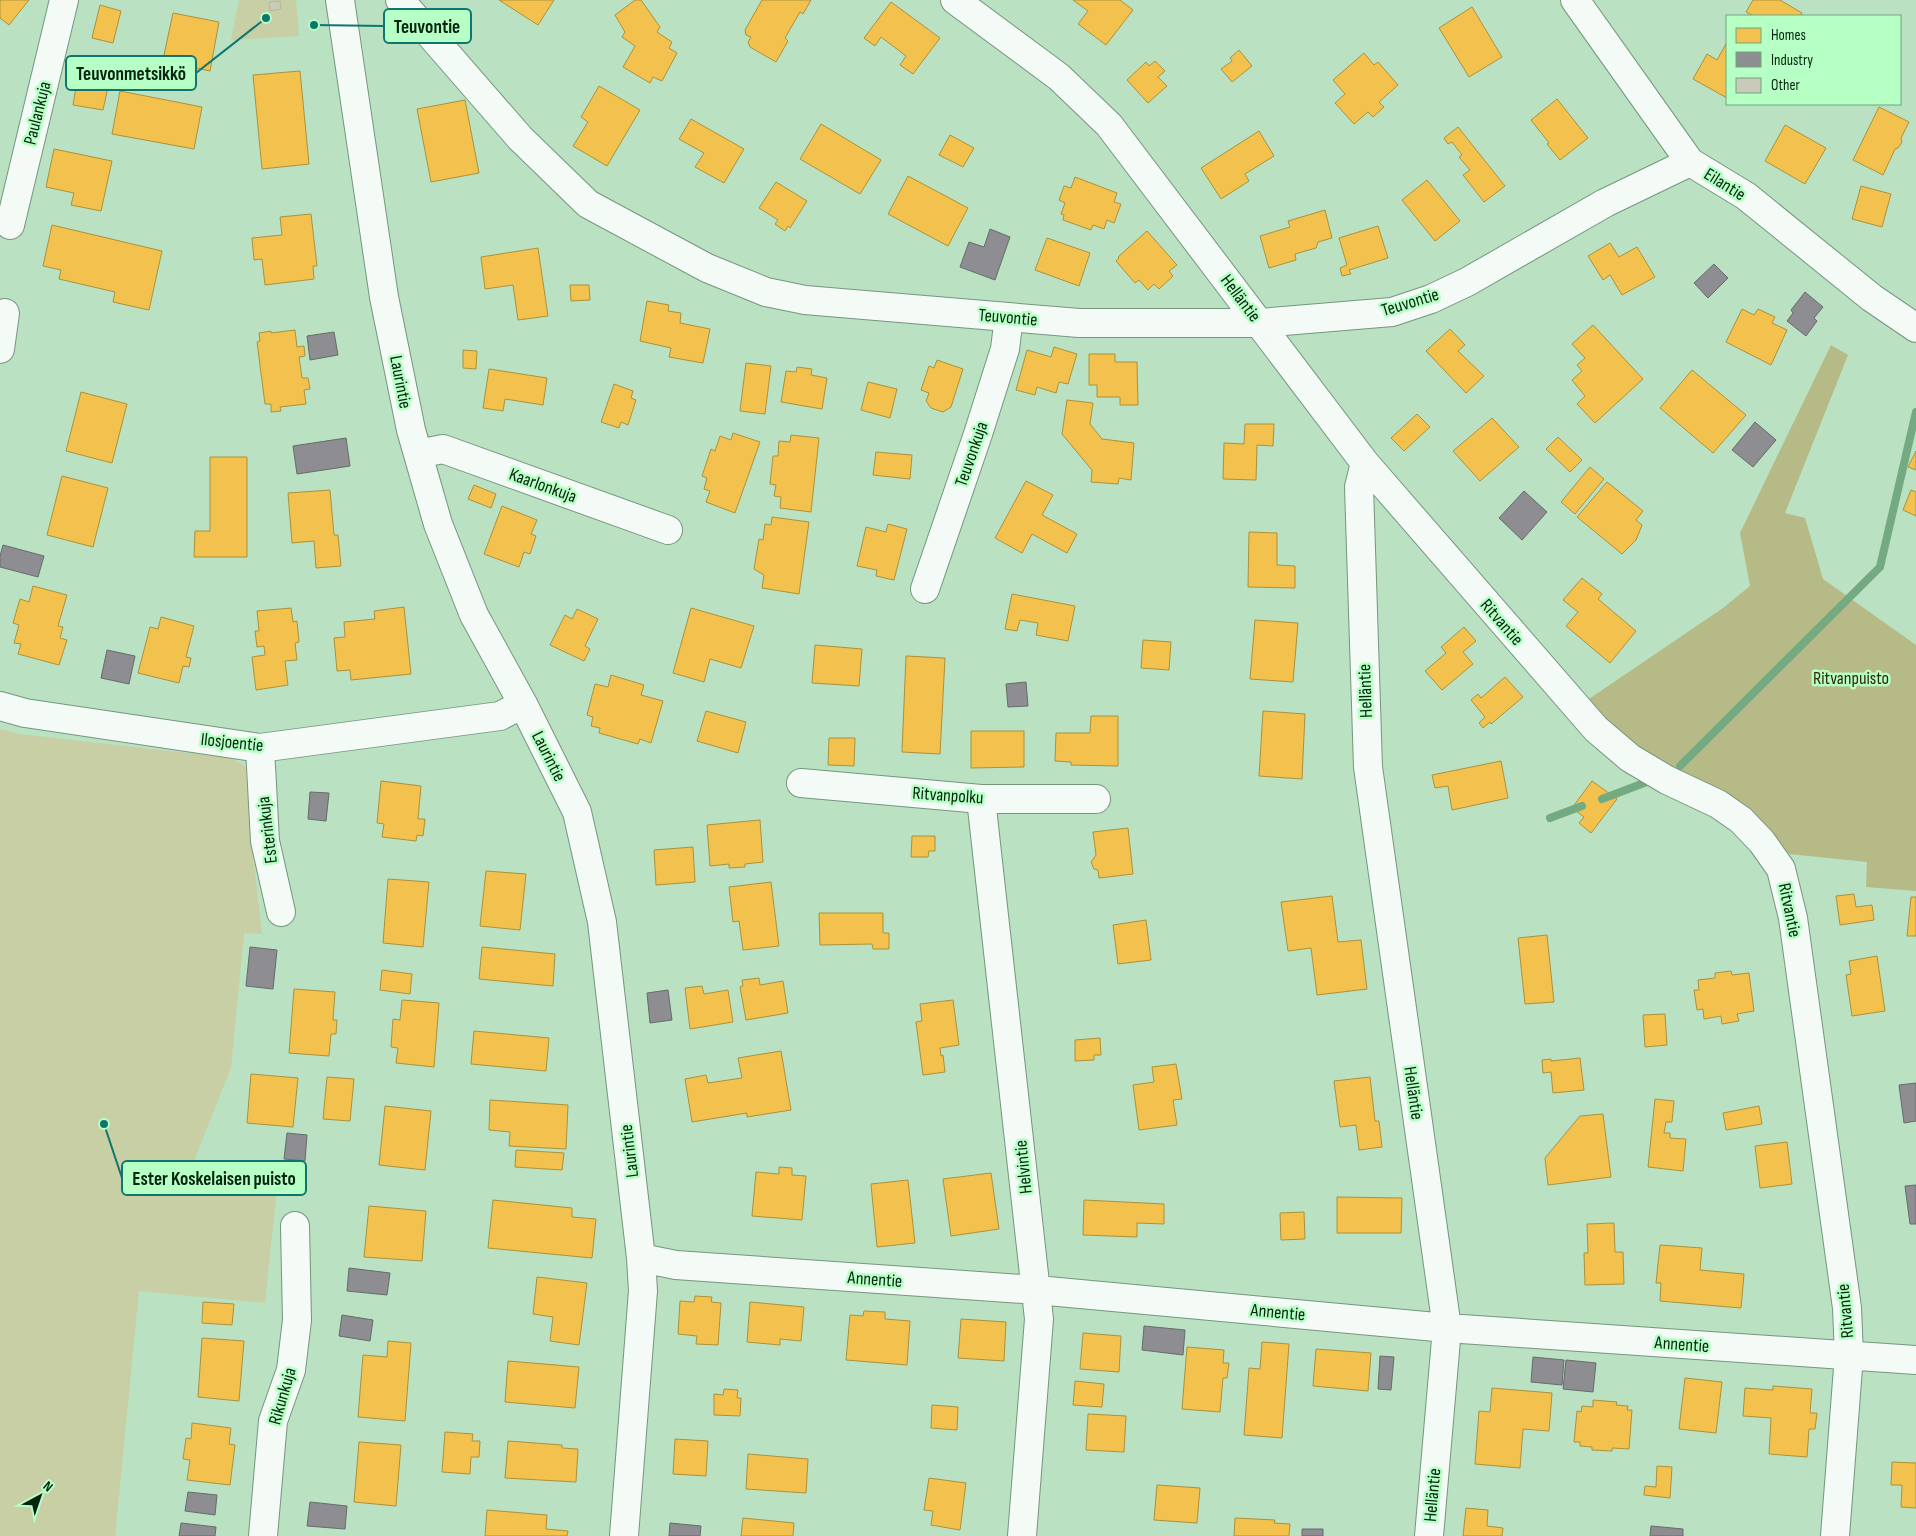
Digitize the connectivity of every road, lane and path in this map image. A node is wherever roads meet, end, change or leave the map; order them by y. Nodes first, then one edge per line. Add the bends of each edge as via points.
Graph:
1 (64, 0) edge
2 (340, 0) edge
3 (1575, 0) edge
4 (967, 3) edge
5 (413, 5) edge
6 (1690, 162) junction
7 (10, 225) dead end
8 (5, 313) dead end
9 (1009, 317) junction
10 (1260, 323) junction
11 (1916, 328) edge
12 (0, 349) edge
13 (418, 454) junction
14 (1365, 463) junction
15 (668, 530) dead end
16 (925, 589) dead end
17 (523, 704) junction
18 (0, 706) edge
19 (260, 748) junction
20 (801, 783) dead end
21 (981, 799) junction
22 (1096, 799) dead end
23 (281, 912) dead end
24 (295, 1226) dead end
25 (641, 1258) junction
26 (1037, 1290) junction
27 (1447, 1328) junction
28 (1849, 1355) junction
29 (1916, 1360) edge
30 (263, 1536) edge
31 (624, 1536) edge
32 (1022, 1536) edge
33 (1429, 1536) edge
34 (1835, 1536) edge

1 - 7 street, Paulankuja
2 - 13 street, Laurintie via 384,297 410,430
3 - 6 street, Eilantie
4 - 10 street, Helläntie via 1059,77 1110,125
5 - 9 street, Teuvontie via 520,138 588,204 707,268 766,292 805,300
6 - 10 street, Teuvontie via 1605,203 1467,282 1431,299 1392,312
6 - 11 street, Eilantie via 1746,196 1872,298
8 - 12 street
9 - 10 street, Teuvontie via 1079,323
9 - 16 street, Teuvonkuja via 1005,349
10 - 14 street, Helläntie
13 - 15 street, Kaarlonkuja via 443,449
13 - 17 street, Laurintie via 438,524 474,615
14 - 27 street, Helläntie via 1359,487 1368,767
14 - 28 street, Ritvantie via 1596,729 1630,758 1718,804 1741,820 1781,869 1793,918 1847,1308
17 - 19 street, Ilosjoentie via 500,716
17 - 25 street, Laurintie via 577,812 602,922
18 - 19 street, Ilosjoentie via 25,713
19 - 23 street, Esterinkuja via 265,841
20 - 21 street, Ritvanpolku
21 - 22 street, Ritvanpolku
21 - 26 street, Helvintie
24 - 30 street, Rikunkuja via 297,1320 291,1370 273,1421
25 - 26 street, Annentie via 676,1265
25 - 31 street, Laurintie via 643,1291
26 - 27 street, Annentie
26 - 32 street, Helvintie via 1039,1319
27 - 28 street, Annentie
27 - 33 street, Helläntie
28 - 29 street, Annentie
28 - 34 street, Ritvantie

